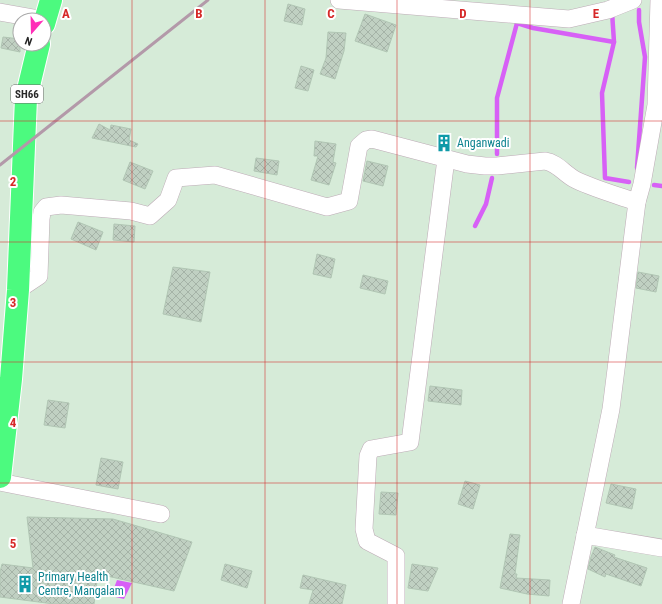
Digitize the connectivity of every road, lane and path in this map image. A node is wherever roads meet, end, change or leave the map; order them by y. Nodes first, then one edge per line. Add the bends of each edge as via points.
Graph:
1 (339, 0) edge
2 (659, 0) edge
3 (630, 2) edge
4 (0, 12) edge
5 (12, 13) edge
6 (37, 52) edge
7 (446, 159) junction
8 (637, 202) junction
9 (18, 290) junction
10 (0, 478) edge
11 (0, 482) edge
12 (161, 514) dead end
13 (585, 535) junction
14 (662, 548) edge
15 (396, 604) edge
16 (571, 604) edge

1 - 3 street via 554,19 569,19
2 - 8 street via 656,105
4 - 5 street
6 - 9 main road, SH66 via 26,98
7 - 8 street via 485,166 551,162 574,179
7 - 9 street via 372,139 366,140 359,146 349,201 327,207 215,176 176,178 168,200 150,216 131,211 61,205 46,207 41,219 38,276
7 - 15 street via 410,442 371,449 368,456 364,529 367,541 396,556
8 - 13 street via 610,409
9 - 10 main road, SH66
11 - 12 street
13 - 14 street
13 - 16 street

